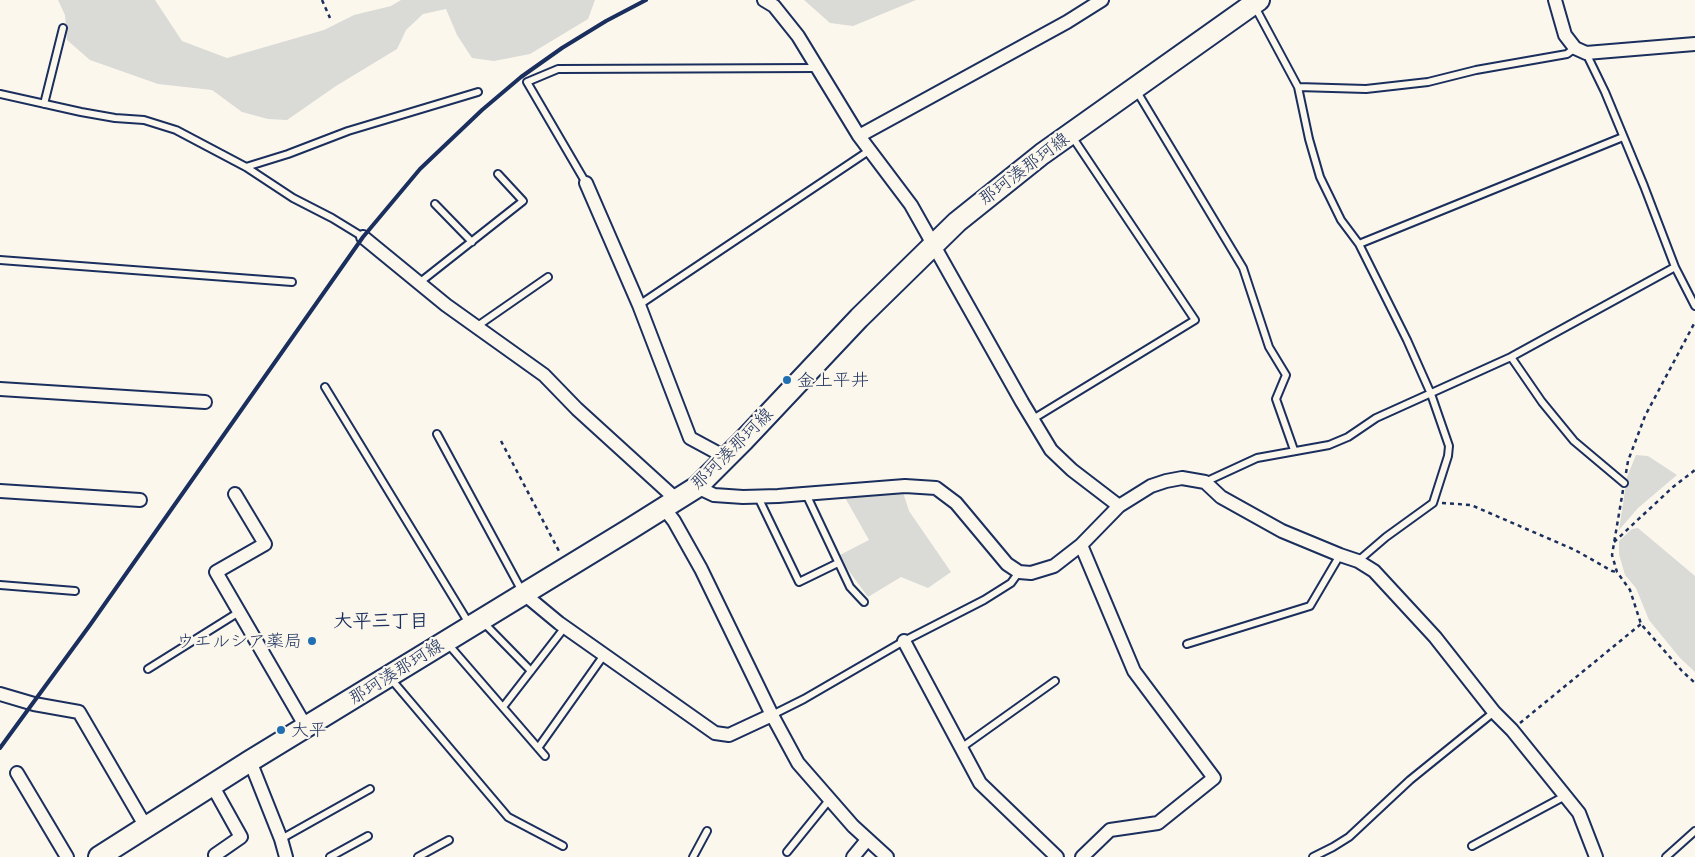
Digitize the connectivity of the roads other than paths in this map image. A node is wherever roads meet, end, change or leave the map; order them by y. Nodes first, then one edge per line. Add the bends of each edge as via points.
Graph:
1 (764, 0) edge
2 (1102, 0) edge
3 (1555, 0) edge
4 (1255, 1) edge
5 (63, 28) dead end
6 (1695, 44) edge
7 (1580, 51) junction
8 (816, 68) junction
9 (1135, 87) junction
10 (1298, 87) junction
11 (478, 92) dead end
12 (0, 94) edge
13 (44, 104) junction
14 (1070, 133) junction
15 (859, 136) junction
16 (1623, 137) junction
17 (870, 150) junction
18 (246, 167) junction
19 (498, 174) dead end
20 (586, 183) joint
21 (435, 204) dead end
22 (363, 237) joint
23 (472, 242) junction
24 (932, 244) junction
25 (1359, 244) junction
26 (0, 260) edge
27 (1675, 267) junction
28 (548, 277) dead end
29 (292, 282) dead end
30 (420, 283) junction
31 (639, 305) junction
32 (1695, 306) edge
33 (476, 327) junction
34 (1511, 357) junction
35 (325, 387) dead end
36 (0, 388) edge
37 (1431, 394) junction
38 (205, 402) dead end
39 (1032, 419) junction
40 (437, 434) dead end
41 (1294, 450) junction
42 (727, 458) junction
43 (1205, 482) junction
44 (1624, 483) road end
45 (697, 487) junction
46 (0, 491) edge
47 (236, 494) dead end
48 (806, 494) junction
49 (758, 497) junction
50 (140, 500) dead end
51 (671, 504) junction
52 (1119, 506) junction
53 (1081, 545) junction
54 (1340, 555) junction
55 (1358, 560) junction
56 (838, 563) junction
57 (1019, 572) junction
58 (0, 585) edge
59 (76, 591) dead end
60 (524, 594) junction
61 (864, 602) dead end
62 (239, 612) junction
63 (475, 623) junction
64 (565, 627) junction
65 (446, 641) junction
66 (904, 641) junction
67 (1187, 644) dead end
68 (604, 655) junction
69 (148, 669) dead end
70 (531, 671) junction
71 (388, 676) junction
72 (1055, 681) dead end
73 (0, 694) edge
74 (503, 707) junction
75 (1494, 712) junction
76 (772, 714) junction
77 (306, 727) junction
78 (538, 748) junction
79 (961, 748) junction
80 (545, 756) dead end
81 (250, 762) junction
82 (17, 773) dead end
83 (212, 785) junction
84 (370, 789) dead end
85 (1565, 796) junction
86 (830, 799) junction
87 (146, 827) junction
88 (707, 831) dead end
89 (1695, 831) edge
90 (368, 836) dead end
91 (281, 838) junction
92 (449, 840) dead end
93 (867, 840) junction
94 (563, 846) dead end
95 (1472, 846) dead end
96 (787, 852) dead end
97 (215, 854) dead end
98 (67, 857) edge
99 (99, 857) edge
100 (286, 857) edge
101 (330, 857) edge
102 (418, 857) edge
103 (693, 857) edge
104 (853, 857) edge
105 (887, 857) edge
106 (1057, 857) edge
107 (1082, 857) edge
108 (1313, 857) edge
109 (1596, 857) edge
110 (1666, 857) edge

1 - 8 street via 774,6 798,36
2 - 15 street
3 - 7 street via 1565,35
4 - 9 main road, 那珂湊那珂線
4 - 10 lane
5 - 13 lane
6 - 7 street
7 - 10 lane via 1428,82 1366,89
7 - 16 lane via 1605,92
8 - 15 street
8 - 20 lane via 558,69 527,82
9 - 14 main road, 那珂湊那珂線
9 - 41 lane via 1242,268 1269,347 1286,375 1276,399
10 - 25 lane via 1320,177 1340,220
11 - 18 lane via 348,131
12 - 13 lane
13 - 18 lane via 115,118 144,120 176,130
14 - 24 main road, 那珂湊那珂線 via 1010,178
14 - 39 lane via 1195,320
15 - 17 street
16 - 25 lane
16 - 27 lane
17 - 24 street via 911,205
17 - 31 lane
18 - 22 lane
19 - 23 lane via 523,202
20 - 31 street
21 - 23 lane
22 - 30 street
23 - 30 lane
24 - 39 street
24 - 42 main road, 那珂湊那珂線
25 - 37 lane
26 - 29 lane
27 - 32 lane
27 - 34 lane
28 - 33 lane
30 - 33 street
31 - 42 street via 690,438
33 - 51 street via 544,375
34 - 37 lane
34 - 44 lane via 1542,402 1574,440
35 - 63 lane
36 - 38 street
37 - 41 lane via 1376,418 1348,437 1329,445
37 - 55 lane via 1449,446 1433,503
39 - 52 street via 1051,450
40 - 60 lane
41 - 43 lane via 1257,458
42 - 45 main road, 那珂湊那珂線
43 - 52 street via 1182,478 1166,481 1151,486
43 - 54 street via 1221,497 1282,531
45 - 49 street via 714,495
45 - 51 main road, 那珂湊那珂線
46 - 50 street
47 - 62 street via 265,544 216,572
48 - 49 street
48 - 56 lane
48 - 57 street via 905,486 936,488 956,503 995,551
49 - 56 lane via 799,582
51 - 60 main road, 那珂湊那珂線
51 - 76 street via 674,521
52 - 53 street
53 - 57 street via 1054,566 1031,573
53 - 107 street via 1134,671 1214,778 1158,823 1110,830
54 - 55 street
54 - 67 lane via 1310,606
55 - 75 street via 1374,571 1435,637
56 - 61 lane via 850,588
57 - 66 lane via 1011,583 984,600
58 - 59 lane
60 - 63 main road, 那珂湊那珂線
60 - 64 street
62 - 69 lane
62 - 77 street
63 - 65 main road, 那珂湊那珂線
63 - 70 lane
64 - 68 street
64 - 70 lane
65 - 71 main road, 那珂湊那珂線
65 - 74 lane
66 - 76 lane
66 - 79 street
68 - 76 street via 715,733 729,735
68 - 78 lane
70 - 74 lane
71 - 77 main road, 那珂湊那珂線
71 - 94 lane via 508,816
72 - 79 lane
73 - 87 street via 79,712
74 - 78 lane
75 - 85 street
75 - 108 lane via 1410,780 1349,837
76 - 86 street via 798,763
77 - 81 main road, 那珂湊那珂線
78 - 80 lane
79 - 106 street via 980,783
81 - 83 main road, 那珂湊那珂線
81 - 91 street
82 - 98 street
83 - 87 main road, 那珂湊那珂線
83 - 97 street via 241,837
84 - 91 lane
85 - 95 lane
85 - 109 street via 1580,813
86 - 93 street
86 - 96 lane
87 - 99 main road, 那珂湊那珂線
88 - 103 lane
89 - 110 lane
90 - 101 lane
91 - 100 street
92 - 102 lane
93 - 104 street
93 - 105 street

